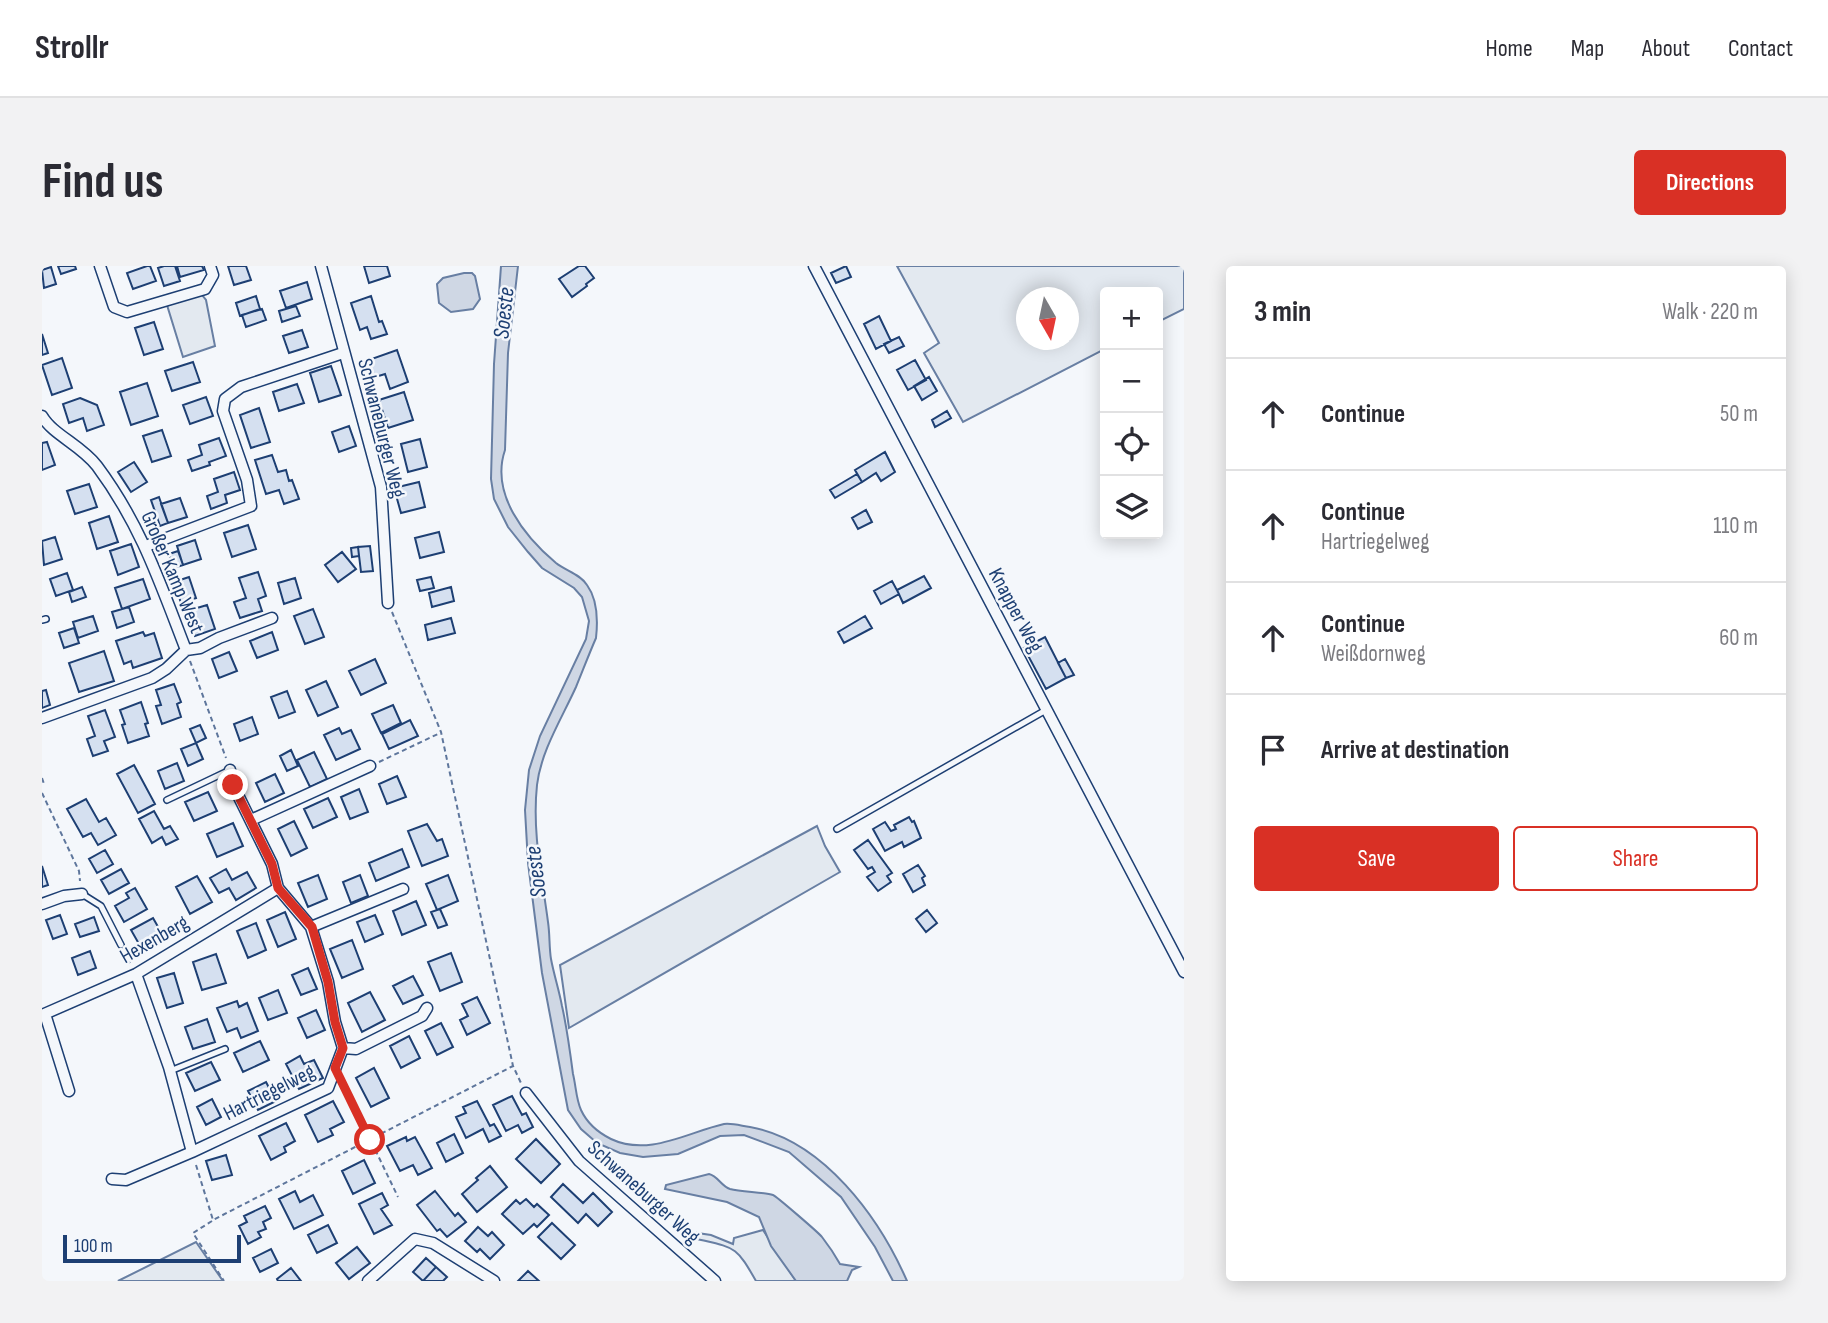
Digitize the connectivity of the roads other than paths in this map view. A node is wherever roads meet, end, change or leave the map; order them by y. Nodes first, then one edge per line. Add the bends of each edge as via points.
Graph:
1 (100, 266) edge
2 (210, 266) edge
3 (321, 266) edge
4 (814, 266) edge
5 (343, 353) junction
6 (44, 424) edge
7 (146, 546) junction
8 (388, 603) road end
9 (272, 618) dead end
10 (186, 650) junction
11 (1046, 710) junction
12 (42, 718) edge
13 (370, 766) road end
14 (230, 770) joint
15 (167, 800) dead end
16 (251, 820) junction
17 (837, 829) dead end
18 (278, 888) junction
19 (403, 889) dead end
20 (82, 894) joint
21 (42, 904) edge
22 (312, 927) junction
23 (121, 945) road end
24 (1184, 972) edge
25 (136, 974) junction
26 (427, 1007) dead end
27 (43, 1015) edge
28 (343, 1048) junction
29 (225, 1049) dead end
30 (170, 1071) junction
31 (69, 1091) dead end
32 (526, 1093) road end
33 (192, 1152) junction
34 (112, 1179) dead end
35 (368, 1281) edge
36 (494, 1281) edge
37 (715, 1281) edge

1 - 2 street via 114,307 127,312 205,289 213,275
3 - 5 street, Schwaneburger Weg
4 - 11 street, Knapper Weg
5 - 7 street via 241,387 225,399 223,411 247,480 251,506
5 - 8 street, Schwaneburger Weg via 381,486
6 - 7 street, Großer Kamp West via 93,462
7 - 10 street, Großer Kamp West
9 - 10 street
10 - 12 street via 152,678
11 - 17 lane
11 - 24 street, Knapper Weg
13 - 16 street
14 - 15 lane
14 - 16 street
16 - 18 street
18 - 22 street
18 - 25 street, Hexenberg
19 - 22 street
20 - 21 street
20 - 23 lane via 101,906
22 - 28 street
25 - 27 street, Hexenberg
25 - 30 street
26 - 28 street via 422,1016 356,1049
27 - 31 street, Hexenberg
28 - 33 street, Hartriegelweg via 328,1088
29 - 30 lane
30 - 33 street
32 - 37 street, Schwaneburger Weg via 579,1161
33 - 34 street, Hartriegelweg via 126,1180
35 - 36 street via 415,1239 433,1243

